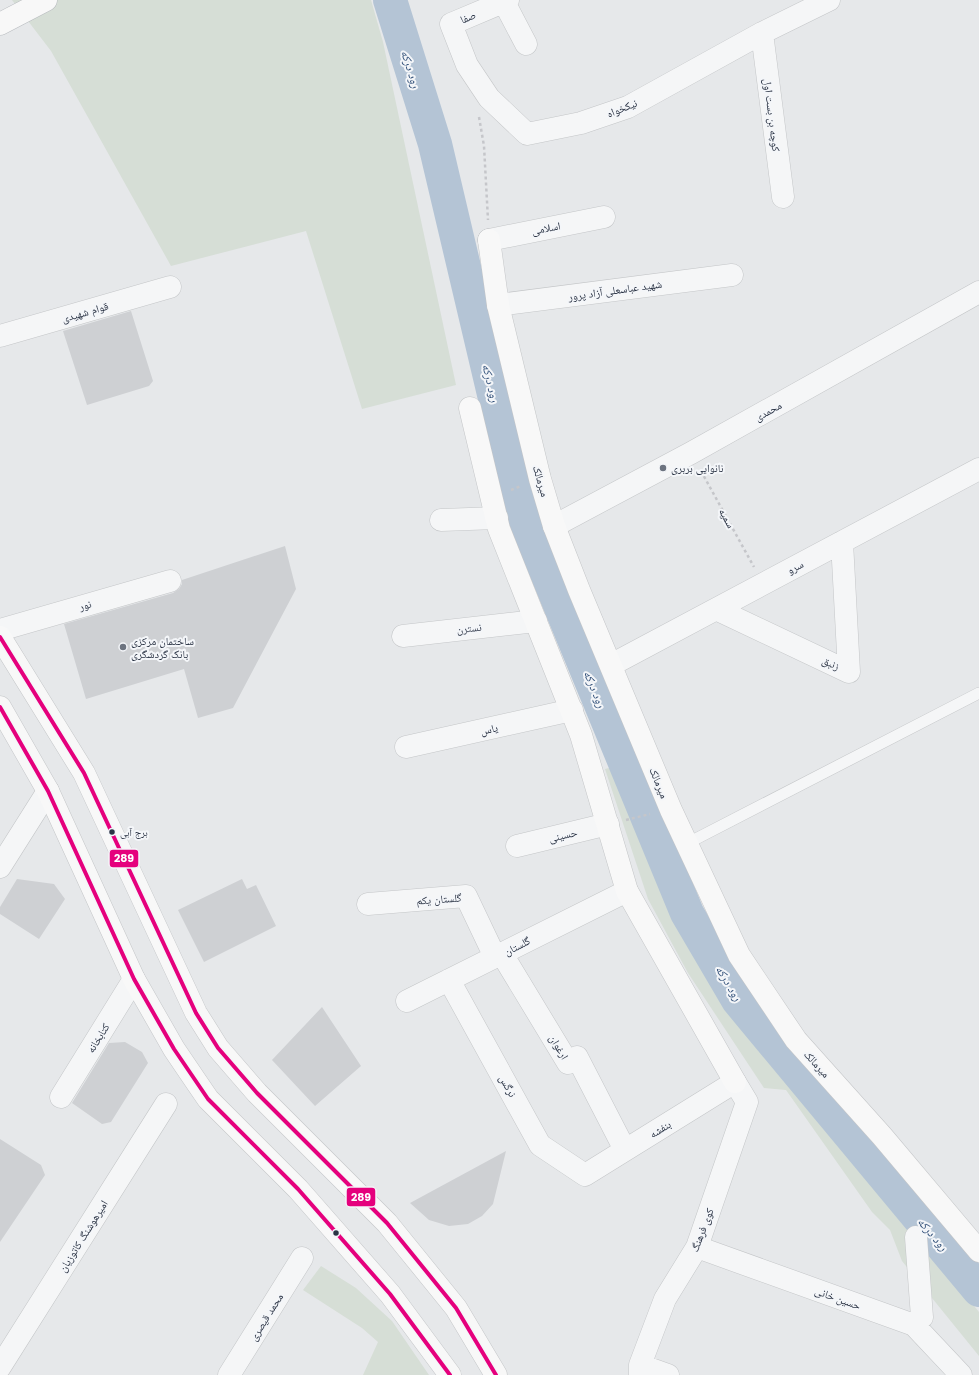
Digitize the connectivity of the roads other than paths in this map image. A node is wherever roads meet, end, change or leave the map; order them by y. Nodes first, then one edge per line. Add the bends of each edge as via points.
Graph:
1 (46, 0) edge
2 (829, 0) edge
3 (506, 1) edge
4 (0, 24) edge
5 (451, 24) joint
6 (762, 33) junction
7 (526, 44) dead end
8 (782, 197) dead end
9 (604, 217) dead end
10 (489, 240) joint
11 (732, 275) dead end
12 (170, 287) dead end
13 (979, 292) edge
14 (498, 306) junction
15 (0, 336) edge
16 (470, 408) dead end
17 (979, 469) edge
18 (497, 518) junction
19 (442, 520) dead end
20 (554, 526) junction
21 (842, 542) junction
22 (170, 581) dead end
23 (716, 609) junction
24 (536, 621) junction
25 (0, 630) edge
26 (403, 636) dead end
27 (0, 637) edge
28 (611, 665) junction
29 (979, 694) edge
30 (0, 707) edge
31 (572, 710) junction
32 (406, 747) dead end
33 (48, 791) junction
34 (608, 824) junction
35 (686, 844) junction
36 (517, 846) dead end
37 (0, 867) edge
38 (627, 891) junction
39 (368, 904) dead end
40 (499, 955) junction
41 (134, 979) junction
42 (449, 980) junction
43 (407, 1001) dead end
44 (735, 1082) junction
45 (61, 1097) dead end
46 (166, 1104) dead end
47 (625, 1150) junction
48 (585, 1176) joint
49 (916, 1237) dead end
50 (697, 1247) junction
51 (979, 1251) edge
52 (302, 1258) dead end
53 (914, 1325) junction
54 (0, 1367) edge
55 (640, 1370) edge
56 (229, 1375) edge
57 (450, 1375) edge
58 (496, 1375) edge
59 (668, 1375) edge
60 (961, 1375) edge

1 - 4 main road
2 - 6 street, نیکخواه
3 - 5 street, صفا
3 - 7 street
5 - 6 street, نیکخواه via 467,64 489,98 527,134 581,123 628,106
6 - 8 street, کوچه بن بست اول
9 - 10 street, اسلامی
10 - 14 main road, میرمالک
11 - 14 street, شهید عباسعلی آزاد پرور
12 - 15 street, قوام شهیدی
13 - 20 street, محمدی via 691,453
14 - 20 main road, میرمالک via 540,480
16 - 18 main road
17 - 21 street, سرو
18 - 19 street
18 - 24 main road via 499,529
20 - 28 main road, میرمالک
21 - 23 street, سرو
21 - 23 street, زنبق via 850,672
22 - 25 street, نور
23 - 28 street, سرو
24 - 26 street, نسترن
24 - 31 main road
27 - 58 main road via 84,773 196,1013 218,1048 257,1093 387,1223 456,1308
28 - 35 main road, میرمالک
29 - 35 lane
30 - 33 main road
31 - 32 street, یاس
31 - 34 main road
33 - 37 street
33 - 41 main road
34 - 36 street, حسینی
34 - 38 main road
35 - 51 main road, میرمالک via 739,955 796,1040 882,1136
38 - 40 street, گلستان
38 - 44 main road
39 - 40 street, گلستان یکم via 466,896
40 - 42 street, گلستان
40 - 47 street, ارغوان via 568,1063 577,1057
41 - 45 street, کتابخانه
41 - 57 main road via 174,1049 208,1099 298,1189 375,1276
42 - 43 street, گلستان
42 - 48 street, نرگس via 540,1145
44 - 47 street, بنفشه
44 - 50 street, کوی فرهنگ via 747,1102
46 - 54 street, امیرهوشنگ کاتوزیان
47 - 48 street, بنفشه
49 - 53 street via 922,1317
50 - 53 street, حسین خانی
50 - 55 street, کوی فرهنگ via 665,1299
52 - 56 street, محمد قیصری
53 - 60 street, حسین خانی
55 - 59 street

